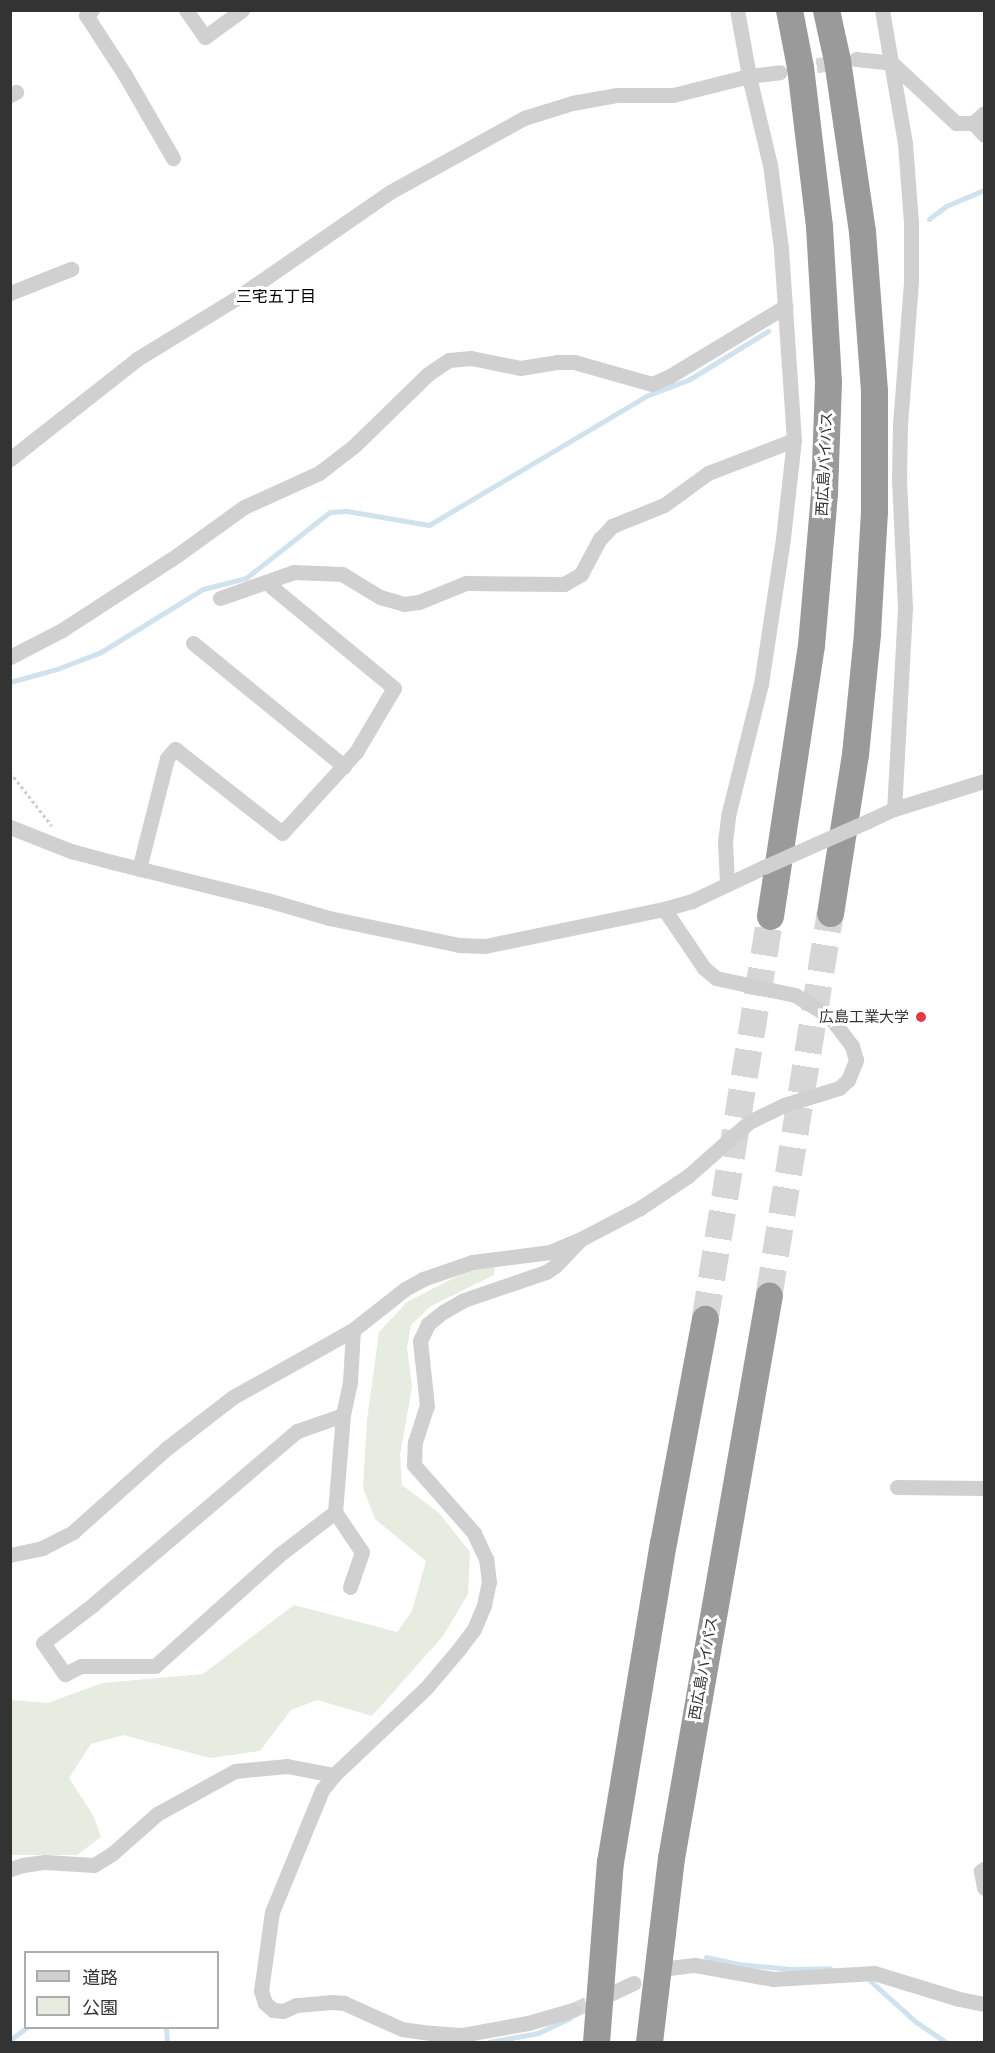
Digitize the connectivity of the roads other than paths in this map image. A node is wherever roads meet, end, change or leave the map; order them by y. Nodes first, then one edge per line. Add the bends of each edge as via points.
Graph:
1 (186, 10) edge
2 (242, 10) edge
3 (737, 10) edge
4 (789, 10) edge
5 (826, 10) edge
6 (882, 10) edge
7 (87, 12) edge
8 (856, 59) tunnel mouth
9 (892, 63) junction
10 (780, 72) tunnel mouth
11 (749, 76) junction
12 (979, 118) edge
13 (984, 135) edge
14 (173, 159) dead end
15 (71, 269) dead end
16 (10, 293) edge
17 (786, 306) junction
18 (794, 440) junction
19 (10, 459) edge
20 (266, 582) junction
21 (220, 598) dead end
22 (193, 643) dead end
23 (10, 657) edge
24 (344, 766) junction
25 (984, 781) edge
26 (894, 809) junction
27 (10, 827) edge
28 (139, 869) junction
29 (727, 884) junction
30 (664, 909) junction
31 (830, 913) tunnel mouth
32 (770, 916) tunnel mouth
33 (581, 1239) junction
34 (769, 1295) tunnel mouth
35 (705, 1319) tunnel mouth
36 (353, 1330) junction
37 (343, 1415) junction
38 (897, 1487) dead end
39 (984, 1488) edge
40 (335, 1512) junction
41 (10, 1555) edge
42 (350, 1587) dead end
43 (334, 1775) junction
44 (10, 1869) edge
45 (984, 1869) edge
46 (984, 1888) edge
47 (669, 1968) dead end
48 (634, 1983) dead end
49 (610, 1994) tunnel mouth
50 (984, 2004) edge
51 (573, 2010) tunnel mouth
52 (596, 2043) edge
53 (650, 2043) edge

1 - 2 street via 205,37
3 - 11 street
4 - 32 highway, 西広島バイパス via 801,67 819,226 828,382 824,492 811,645
5 - 31 highway via 862,231 874,391 874,511 867,634 855,754
6 - 9 street
7 - 14 street
8 - 9 street
9 - 12 street via 956,123
9 - 26 street via 905,142 911,222 899,480 905,608
10 - 11 street
11 - 17 street via 770,165
11 - 19 street via 673,95 617,95 572,103 524,118 390,192 238,297 138,359
12 - 13 street
15 - 16 street
17 - 18 street
17 - 23 street via 652,384 574,362 520,368 471,358 449,360 428,374 354,446 319,473 244,507 62,630
18 - 20 street via 708,473 664,505 612,526 600,539 581,574 564,584 466,583 404,604 380,597 342,573 294,572
18 - 29 street via 761,684 728,816
20 - 21 street
20 - 24 street via 394,688
22 - 24 street
24 - 28 street via 282,832 175,749 167,758
25 - 26 street
26 - 29 street, bridge
27 - 28 street via 71,851
28 - 30 street via 329,918 459,945 485,946
29 - 30 street
30 - 33 street via 704,968 716,978 805,1000 830,1017 846,1035 855,1060 848,1080 839,1088 784,1105 749,1122 688,1176 640,1208
33 - 36 street via 550,1252 500,1257 446,1269 405,1289
33 - 43 street via 546,1272 464,1300 443,1312 428,1324 420,1341 428,1406 415,1442 414,1465 474,1533 486,1559 489,1582 474,1629 459,1649 426,1688
34 - 53 highway, 西広島バイパス via 671,1858
35 - 52 highway via 610,1862
36 - 37 street via 350,1382
36 - 41 street via 233,1397 167,1448 73,1532 42,1548
37 - 40 street
37 - 40 street via 297,1431 44,1643 65,1674 81,1666 155,1666 279,1555
38 - 39 street
40 - 42 street via 362,1552
43 - 44 street via 287,1766 235,1771 171,1804 94,1865 45,1862
43 - 51 street via 322,1790 272,1912 261,1991 265,2003 273,2010 283,2011 319,2002 344,2003 402,2029 461,2035
45 - 46 street
47 - 50 street via 695,1965 773,1979 874,1972
48 - 49 street

